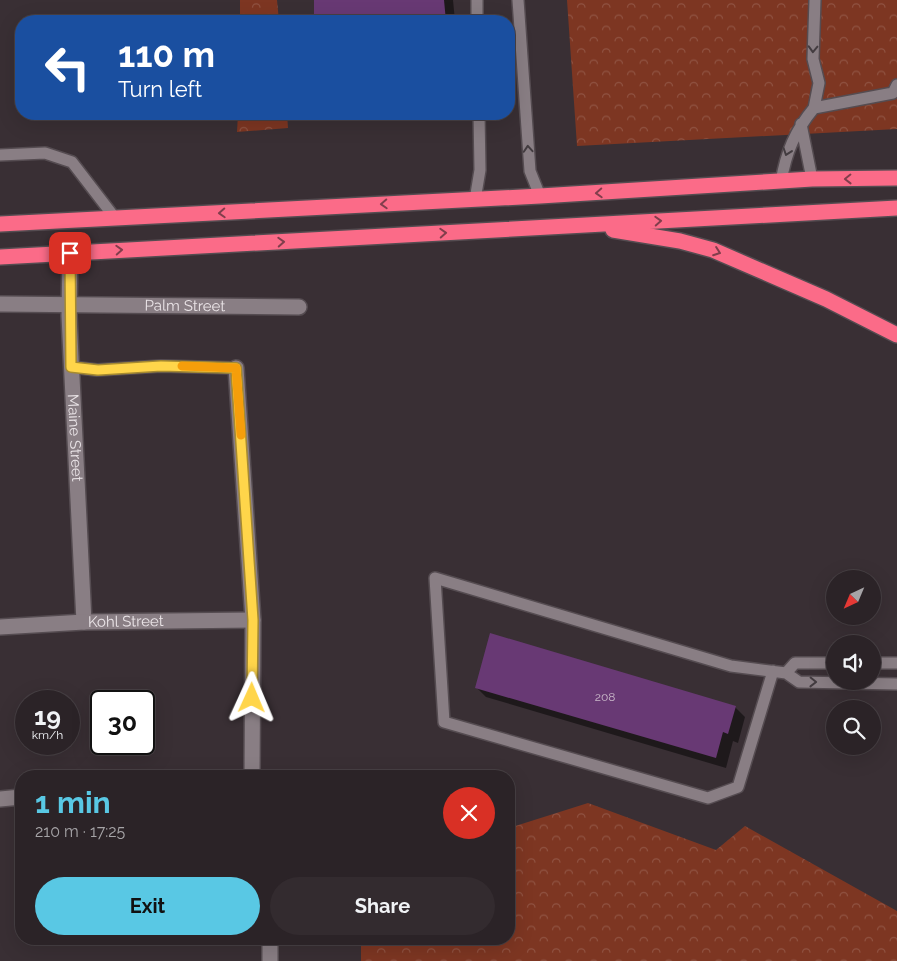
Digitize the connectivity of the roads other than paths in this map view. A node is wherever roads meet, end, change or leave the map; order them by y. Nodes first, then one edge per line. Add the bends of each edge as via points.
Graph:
1 (477, 0) edge
2 (518, 0) edge
3 (815, 0) edge
4 (477, 15) edge
5 (897, 85) edge
6 (814, 108) junction
7 (479, 120) edge
8 (800, 124) junction
9 (0, 155) edge
10 (897, 178) edge
11 (812, 179) junction
12 (780, 182) junction
13 (540, 196) junction
14 (475, 200) junction
15 (897, 208) edge
16 (115, 218) junction
17 (0, 224) edge
18 (584, 226) junction
19 (70, 253) junction
20 (0, 256) edge
21 (0, 304) edge
22 (70, 304) junction
23 (299, 307) dead end
24 (897, 335) edge
25 (71, 367) junction
26 (236, 368) joint
27 (253, 620) junction
28 (84, 622) junction
29 (0, 627) edge
30 (826, 663) edge
31 (881, 663) edge
32 (897, 663) edge
33 (773, 671) junction
34 (786, 673) junction
35 (897, 684) edge
36 (252, 770) edge
37 (15, 798) edge
38 (0, 799) edge
39 (270, 945) edge
40 (270, 961) edge

1 - 4 lane
13 -> 2 lane via 530,171
3 -> 6 lane via 812,59 820,83
5 - 6 lane via 893,93
6 - 8 lane
7 - 14 lane via 480,170
8 - 11 lane
8 -> 12 lane via 788,150
9 - 16 lane via 44,153 72,162
10 -> 11 highway
11 - 12 highway
12 -> 13 highway
13 - 14 highway
14 -> 16 highway
18 -> 15 highway
16 - 17 highway
19 -> 18 highway
18 -> 24 highway via 680,241 713,250
19 - 20 highway
19 - 22 street, Maine Street
21 - 22 street, Palm Street
22 - 23 street, Palm Street
22 - 25 street, Maine Street
25 - 26 lane via 98,370 161,366
25 - 28 street, Maine Street
26 - 27 street
27 - 28 street, Kohl Street
27 - 36 street
28 - 29 street, Kohl Street
30 - 34 lane via 795,663
31 - 32 lane
33 - 33 lane via 730,666 435,578 444,722 708,798 738,787
33 - 34 lane
34 -> 35 lane via 799,682
37 - 38 street
39 - 40 street

